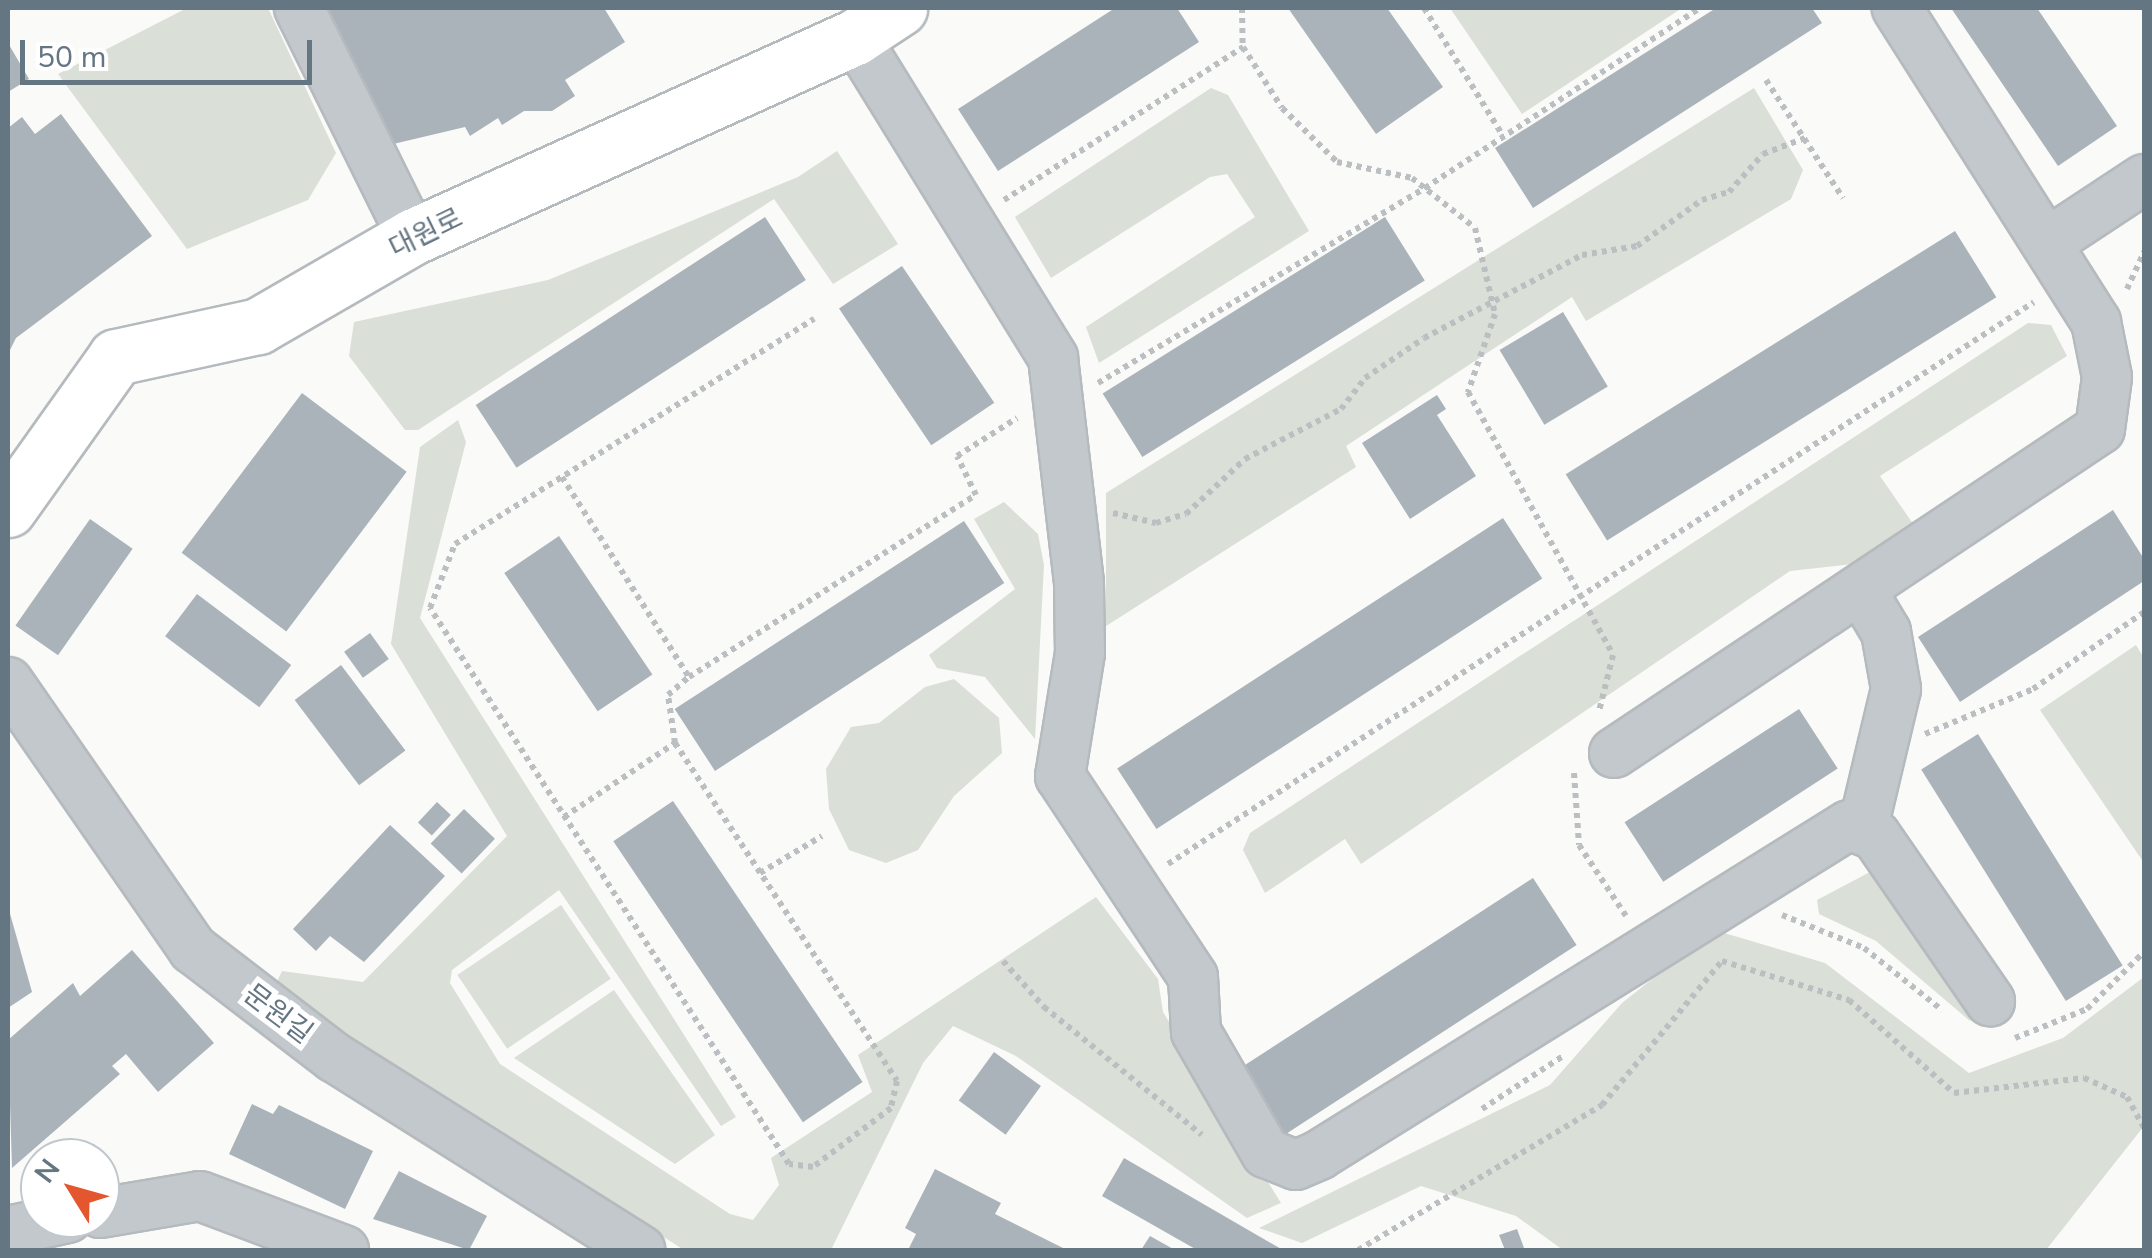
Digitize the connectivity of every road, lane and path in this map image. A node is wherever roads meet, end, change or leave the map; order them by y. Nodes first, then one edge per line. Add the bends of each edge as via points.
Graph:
1 (298, 8) edge
2 (1242, 8) edge
3 (1424, 8) edge
4 (1700, 8) edge
5 (1897, 8) edge
6 (877, 22) edge
7 (1244, 47) junction
8 (1766, 80) dead end
9 (1503, 136) junction
10 (1805, 138) junction
11 (2144, 179) edge
12 (1424, 188) junction
13 (1843, 198) dead end
14 (1002, 201) dead end
15 (412, 237) junction
16 (2046, 243) junction
17 (2040, 298) dead end
18 (1494, 302) junction
19 (814, 319) dead end
20 (1086, 391) dead end
21 (1023, 400) dead end
22 (562, 477) junction
23 (1073, 504) junction
24 (8, 509) edge
25 (1861, 590) junction
26 (1584, 594) junction
27 (2144, 612) edge
28 (689, 677) junction
29 (8, 682) edge
30 (1889, 734) junction
31 (674, 743) junction
32 (1595, 745) junction
33 (564, 817) junction
34 (1864, 827) junction
35 (822, 836) dead end
36 (1158, 870) dead end
37 (760, 873) junction
38 (1634, 929) dead end
39 (1990, 1001) dead end
40 (2144, 1128) edge
41 (120, 1210) edge
42 (344, 1250) edge
43 (640, 1250) edge
44 (1358, 1250) edge

1 - 15 street
2 - 7 path
3 - 9 path
4 - 9 path
5 - 16 street
6 - 15 main road, 대원로
6 - 23 street via 1053,358
7 - 12 path via 1282,108 1337,162
7 - 14 path
8 - 10 path
9 - 12 path
10 - 13 path
10 - 18 path via 1763,154 1729,192 1702,200 1637,246 1582,255
11 - 16 street
12 - 18 path via 1476,228
12 - 20 path
15 - 24 main road, 대원로 via 258,326 116,356
16 - 25 street via 2096,322 2108,377 2100,429
17 - 26 path
18 - 23 path via 1365,378 1342,409 1299,437 1245,459 1186,514 1156,523
18 - 26 path via 1468,392
19 - 22 path
21 - 28 path via 1020,416 958,456 976,494
22 - 28 path
22 - 33 path via 454,544 430,608
23 - 34 street via 1080,653 1060,776 1193,977 1196,1032 1266,1152 1283,1160 1320,1155 1849,825
25 - 30 street via 1886,632 1896,689
25 - 32 street
26 - 32 path via 1612,655
26 - 36 path
27 - 30 path via 2033,688 1934,734
28 - 31 path via 668,695
29 - 43 street, 문원길 via 194,949 334,1057
30 - 34 street
31 - 33 path
31 - 37 path
32 - 38 path via 1579,845
33 - 37 path via 789,1164 813,1166 891,1108 896,1081
34 - 39 street
35 - 37 path
40 - 44 path via 2127,1097 2084,1078 1954,1094 1849,1000 1722,961 1602,1105
41 - 42 street via 200,1196

